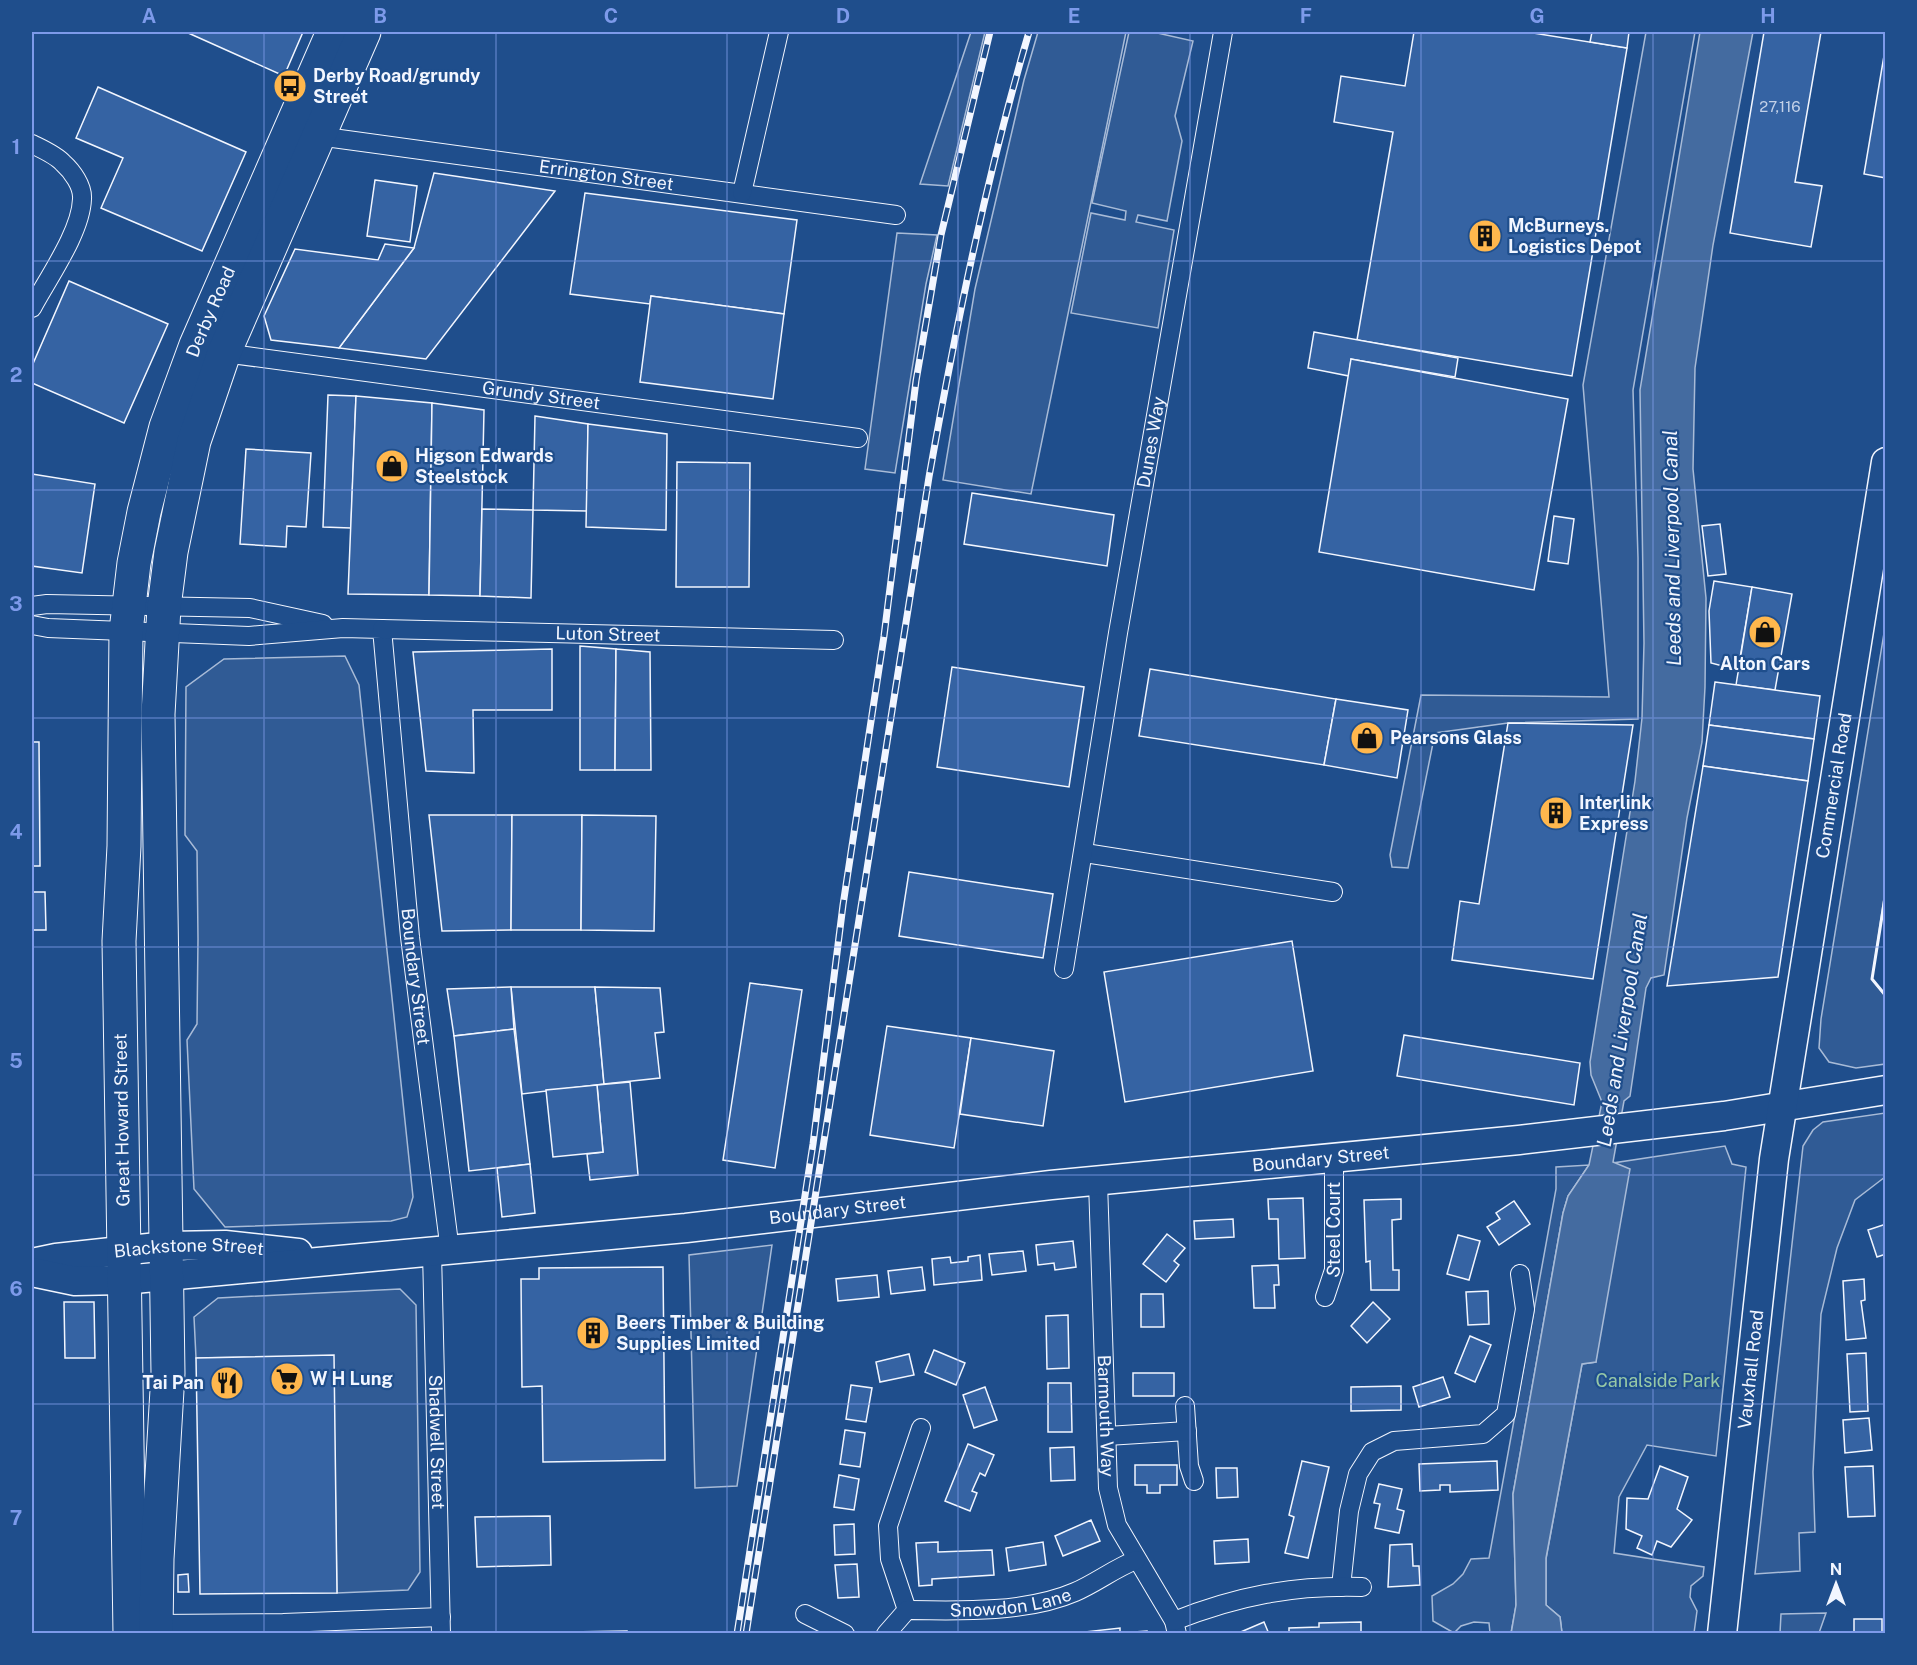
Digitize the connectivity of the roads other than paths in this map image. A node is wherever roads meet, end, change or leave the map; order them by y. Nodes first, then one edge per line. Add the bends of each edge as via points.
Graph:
1 (333, 32) edge
2 (364, 32) edge
3 (779, 32) edge
4 (1223, 32) edge
5 (318, 136) junction
6 (32, 144) edge
7 (742, 193) junction
8 (896, 215) dead end
9 (32, 308) edge
10 (224, 353) junction
11 (858, 438) dead end
12 (1886, 462) edge
13 (32, 606) edge
14 (127, 619) junction
15 (164, 620) junction
16 (32, 625) edge
17 (343, 628) junction
18 (382, 628) junction
19 (834, 640) dead end
20 (1085, 853) junction
21 (1333, 891) dead end
22 (1064, 969) dead end
23 (1886, 1090) edge
24 (1782, 1107) junction
25 (1732, 1114) junction
26 (1334, 1159) junction
27 (1774, 1160) junction
28 (1098, 1182) junction
29 (441, 1252) junction
30 (32, 1263) edge
31 (145, 1263) junction
32 (32, 1272) edge
33 (1520, 1274) dead end
34 (1325, 1297) dead end
35 (1185, 1406) dead end
36 (921, 1428) dead end
37 (1187, 1431) junction
38 (1107, 1436) junction
39 (1194, 1481) dead end
40 (1137, 1560) junction
41 (1341, 1587) junction
42 (1362, 1587) dead end
43 (907, 1610) junction
44 (805, 1614) dead end
45 (441, 1625) edge
46 (1176, 1627) edge
47 (147, 1630) edge
48 (845, 1634) edge
49 (886, 1634) edge
50 (1722, 1634) edge

1 - 14 highway, Derby Road via 196,345 166,427 144,512
2 - 5 highway, Derby Road
3 - 7 street
4 - 20 street, Dunes Way via 1118,633
5 - 7 street, Errington Street
5 - 10 highway, Derby Road
6 - 9 street via 62,161 75,177 83,198 63,252
7 - 8 street, Errington Street
10 - 11 street, Grundy Street
10 - 15 highway, Derby Road via 194,441 173,540
12 - 24 main road, Commercial Road
13 - 14 street via 46,604
14 - 15 street
14 - 15 street
14 - 16 street via 48,628
14 - 31 highway, Great Howard Street via 119,941
15 - 17 street via 249,636
15 - 17 street via 250,608
15 - 31 highway, Great Howard Street via 158,765 162,1000
17 - 18 street
18 - 19 street, Luton Street
18 - 29 street, Boundary Street
20 - 21 street
20 - 22 street, Dunes Way
23 - 24 main road, Boundary Street
24 - 25 main road, Boundary Street
24 - 27 main road, Vauxhall Road
25 - 26 main road, Boundary Street
25 - 27 main road via 1764,1136
26 - 28 main road, Boundary Street
26 - 34 street, Steel Court via 1334,1270
27 - 50 main road, Vauxhall Road
28 - 29 main road, Boundary Street
28 - 38 street, Barmouth Way
29 - 31 main road, Blackstone Street via 344,1258 225,1245
29 - 45 street, Shadwell Street
30 - 31 main road, Blackstone Street
31 - 32 main road, Blackstone Street via 75,1281
31 - 47 highway, Great Howard Street via 129,1507
31 - 47 highway, Great Howard Street via 168,1373 157,1559
33 - 41 street via 1525,1309 1506,1414 1484,1434 1394,1440 1372,1452 1358,1474 1349,1511
35 - 37 street
36 - 43 street via 888,1526 890,1559
37 - 38 street
37 - 39 street
38 - 40 street, Barmouth Way via 1108,1488 1118,1525
40 - 43 street, Snowdon Lane via 1076,1592 1044,1603 955,1611
40 - 46 street, Barmouth Way
41 - 42 street
41 - 46 street via 1261,1593 1208,1608
43 - 49 street
44 - 48 street
45 - 47 street via 309,1622

